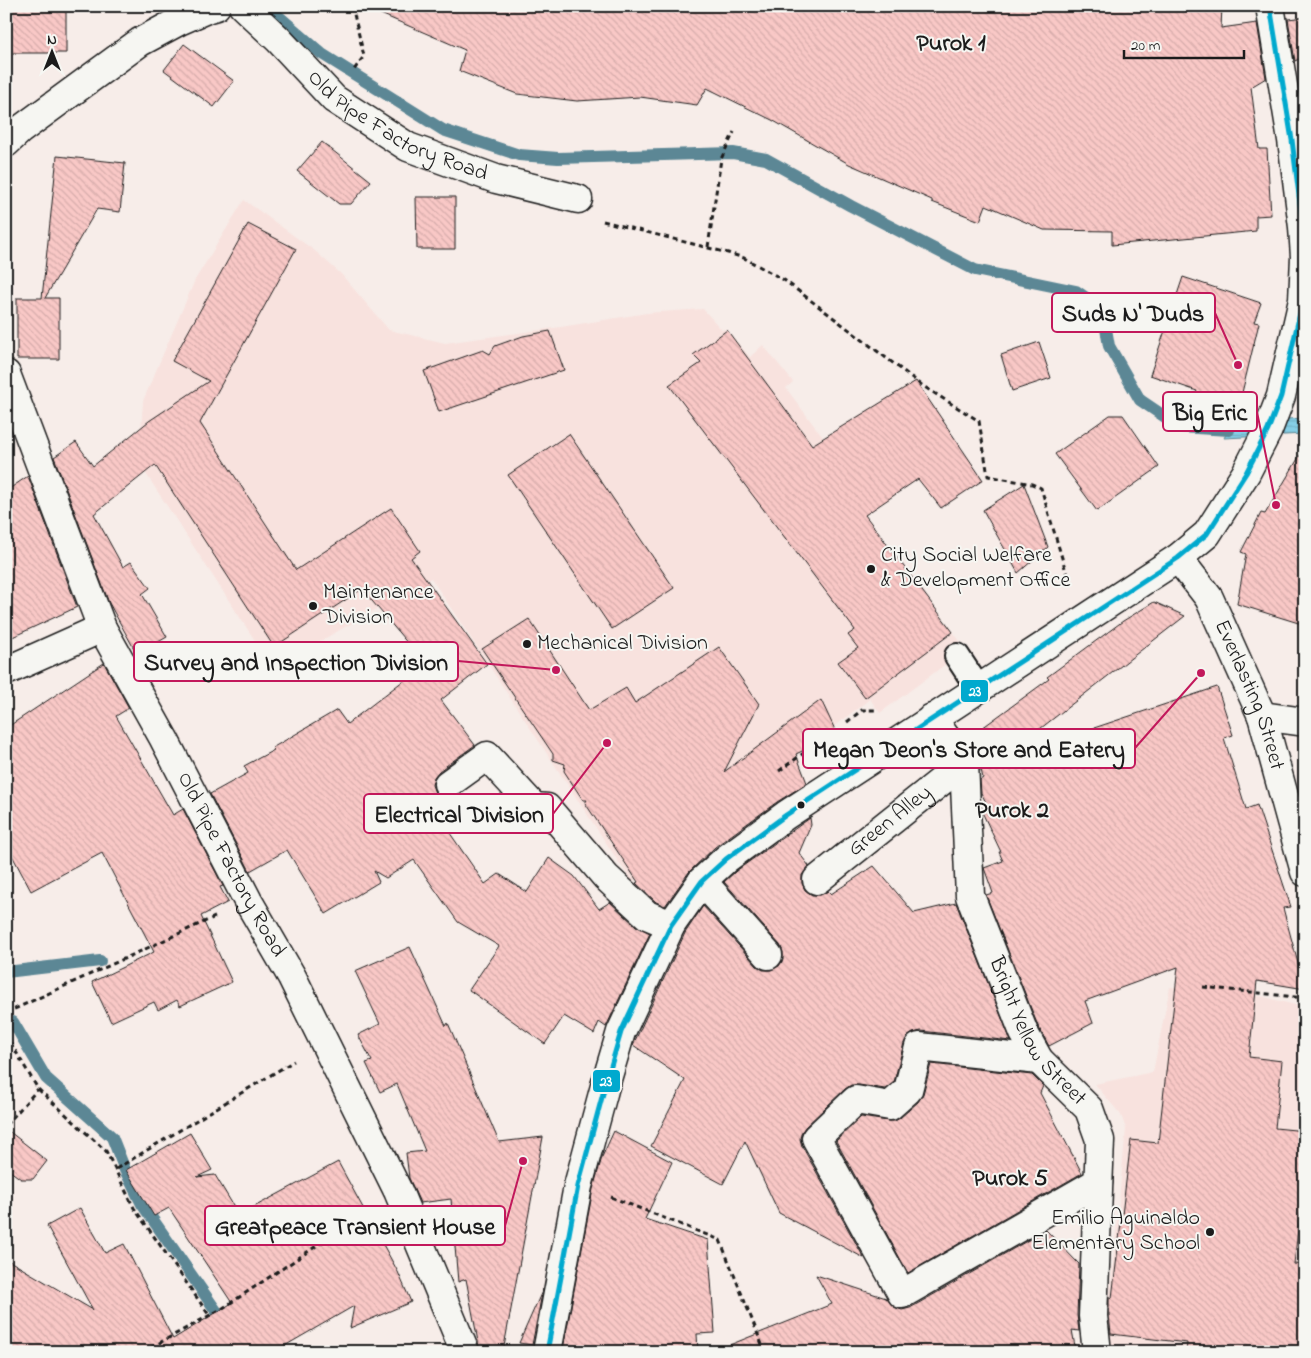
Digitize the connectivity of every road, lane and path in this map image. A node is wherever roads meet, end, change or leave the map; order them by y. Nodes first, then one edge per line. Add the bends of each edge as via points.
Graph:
1 (216, 6) edge
2 (243, 6) edge
3 (352, 6) edge
4 (1270, 6) edge
5 (360, 62) dead end
6 (1297, 128) edge
7 (11, 129) edge
8 (734, 132) dead end
9 (578, 199) dead end
10 (604, 222) dead end
11 (708, 247) junction
12 (6, 374) edge
13 (1178, 558) junction
14 (1073, 596) dead end
15 (102, 628) junction
16 (957, 656) dead end
17 (6, 671) edge
18 (978, 688) junction
19 (878, 710) dead end
20 (1262, 716) junction
21 (932, 718) junction
22 (847, 722) dead end
23 (1305, 722) edge
24 (826, 737) dead end
25 (964, 763) junction
26 (779, 771) dead end
27 (448, 784) dead end
28 (1305, 872) edge
29 (817, 880) dead end
30 (702, 882) junction
31 (248, 901) junction
32 (671, 925) junction
33 (768, 955) dead end
34 (1203, 986) dead end
35 (1305, 998) edge
36 (6, 1013) edge
37 (6, 1036) edge
38 (301, 1057) dead end
39 (1039, 1060) junction
40 (38, 1089) junction
41 (6, 1125) edge
42 (116, 1169) junction
43 (1098, 1182) junction
44 (606, 1195) dead end
45 (367, 1212) dead end
46 (209, 1315) junction
47 (143, 1352) edge
48 (465, 1352) edge
49 (547, 1352) edge
50 (765, 1352) edge
51 (1097, 1352) edge

1 - 7 street via 140,42
2 - 9 street, Old Pipe Factory Road via 334,99 408,147 496,179
3 - 5 path via 364,56
4 - 6 street
6 - 13 street via 1304,227 1303,300 1281,396 1268,430 1234,493 1207,534
8 - 11 path via 721,159
10 - 11 path
11 - 14 path via 744,258 784,280 924,386 979,421 988,476 1041,488
12 - 15 street, Old Pipe Factory Road
13 - 18 street
13 - 20 street, Everlasting Street via 1209,598
15 - 17 street
15 - 31 street, Old Pipe Factory Road
16 - 18 lane
18 - 21 street
19 - 22 path via 862,710
20 - 23 street
20 - 28 street, Everlasting Street
21 - 25 street
21 - 30 street via 786,815 726,859
24 - 26 path
25 - 29 street, Green Alley
25 - 39 street, Bright Yellow Street via 970,896 1024,1033
27 - 32 street via 487,756 534,807 547,808 606,877 647,915
30 - 32 street
30 - 33 street
31 - 36 path
31 - 48 street, Old Pipe Factory Road via 292,977 398,1191
32 - 49 street via 621,1032 605,1086 578,1186
34 - 35 path
37 - 40 path
38 - 42 path
39 - 43 street, Bright Yellow Street via 1089,1109 1100,1140
39 - 43 street via 919,1047 908,1090 896,1101 890,1106 856,1100 816,1138 902,1294
40 - 41 path
40 - 42 path via 106,1151
42 - 46 path via 134,1208
43 - 51 street, Bright Yellow Street via 1093,1316
44 - 50 path via 720,1240
45 - 46 path
46 - 47 path

